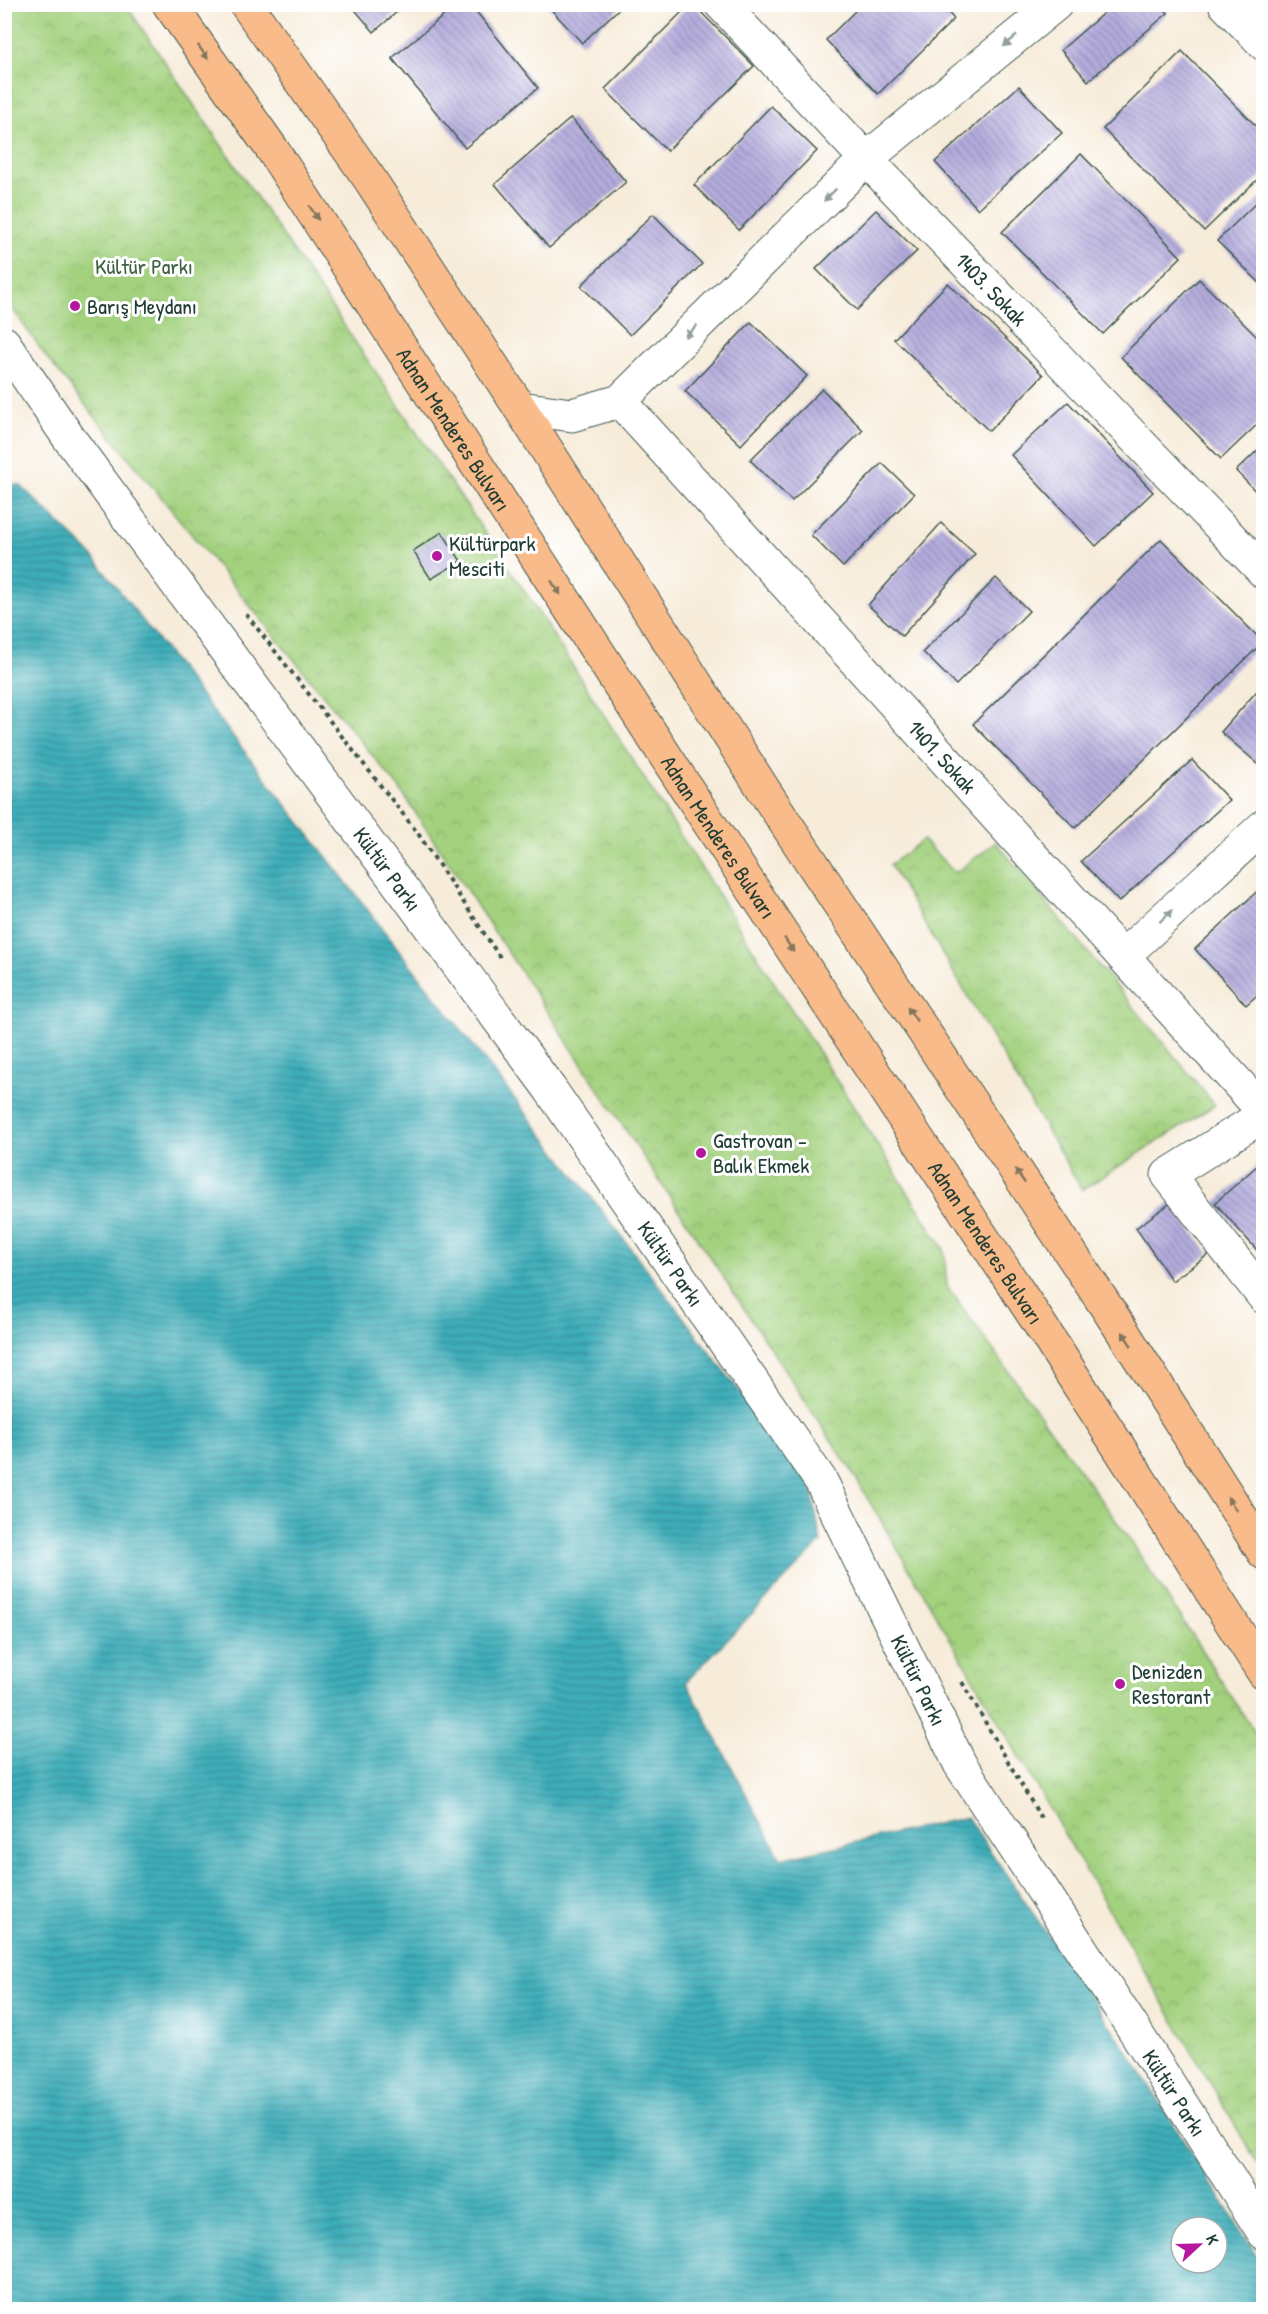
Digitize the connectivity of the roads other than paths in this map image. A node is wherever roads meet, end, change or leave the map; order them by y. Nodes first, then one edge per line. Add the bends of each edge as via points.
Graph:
1 (169, 4) edge
2 (246, 4) edge
3 (721, 4) edge
4 (1056, 4) edge
5 (1225, 4) edge
6 (1263, 44) edge
7 (866, 159) junction
8 (4, 343) edge
9 (620, 401) junction
10 (520, 408) junction
11 (1263, 572) edge
12 (1263, 826) edge
13 (1123, 956) junction
14 (1263, 1113) edge
15 (1263, 1297) edge
16 (1263, 1553) edge
17 (1263, 1672) edge
18 (1263, 2233) edge

1 -> 17 main road, Adnan Menderes Bulvarı via 272,149
2 - 10 main road via 369,178
3 - 7 street, 1403. Sokak
4 -> 7 street
5 - 6 street
7 -> 9 street
7 - 11 street, 1403. Sokak
8 - 18 street, Kültür Parkı via 69,438 550,1089 821,1481 960,1764
9 - 10 street via 572,415
9 - 13 street, 1401. Sokak
16 -> 10 main road via 1123,1332 767,795
13 -> 12 street
13 - 14 street, 1401. Sokak
14 - 15 street via 1168,1175

